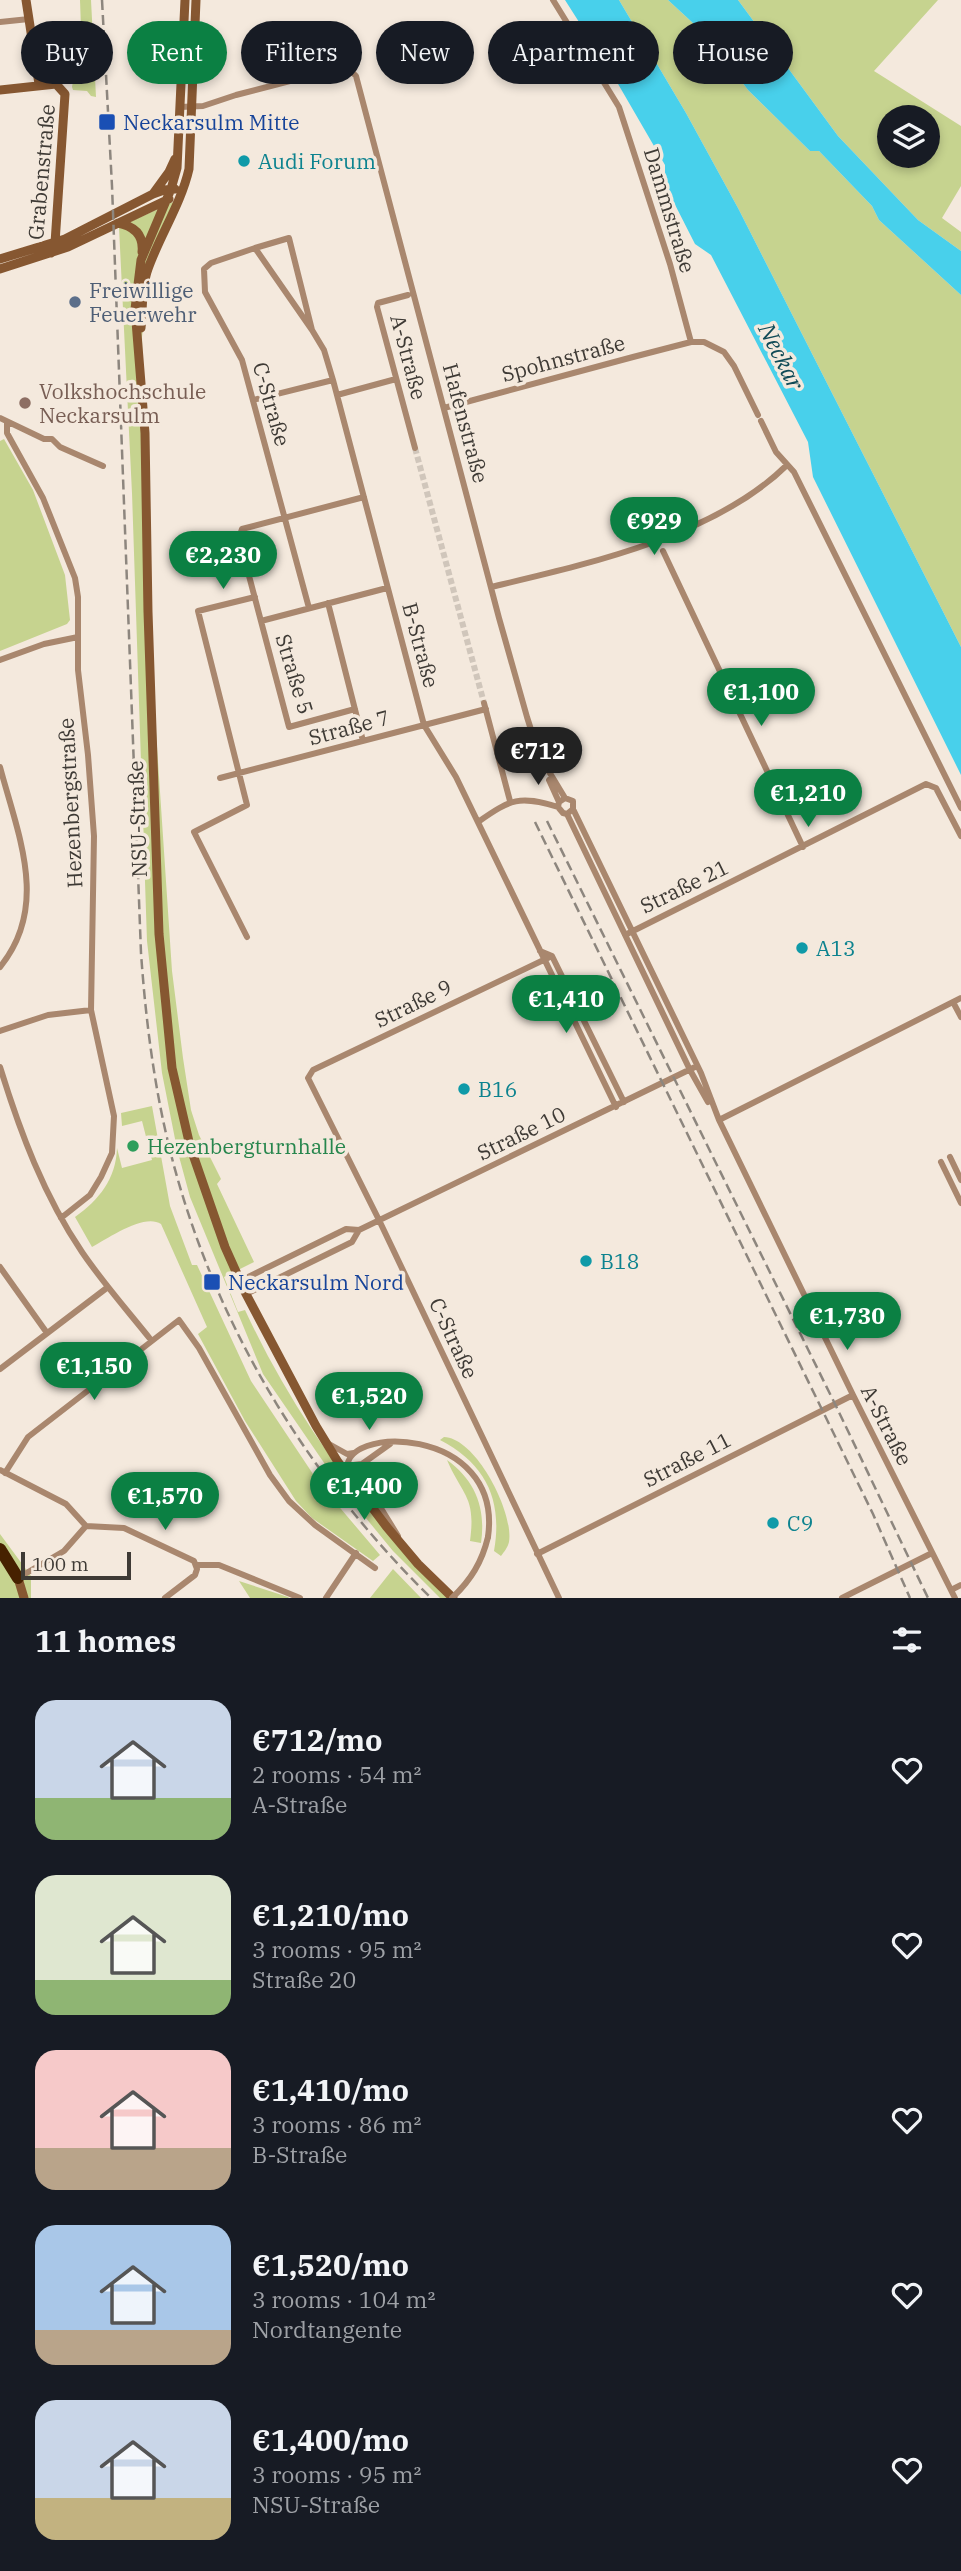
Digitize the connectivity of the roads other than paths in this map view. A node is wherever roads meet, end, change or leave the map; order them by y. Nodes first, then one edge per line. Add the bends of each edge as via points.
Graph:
1 (26, 0) edge
2 (185, 0) edge
3 (196, 0) edge
4 (553, 0) edge
5 (29, 19) joint
6 (0, 22) edge
7 (39, 84) edge
8 (56, 84) edge
9 (0, 90) edge
10 (191, 106) junction
11 (180, 107) junction
12 (180, 147) junction
13 (171, 189) junction
14 (183, 192) junction
15 (153, 194) junction
16 (166, 200) junction
17 (118, 223) junction
18 (55, 243) junction
19 (256, 248) junction
20 (51, 253) junction
21 (0, 259) edge
22 (141, 260) junction
23 (0, 269) edge
24 (408, 295) dead end
25 (312, 330) junction
26 (691, 342) junction
27 (139, 344) junction
28 (396, 379) junction
29 (333, 380) junction
30 (337, 395) junction
31 (253, 400) junction
32 (444, 408) junction
33 (0, 418) edge
34 (7, 423) junction
35 (415, 448) tunnel mouth
36 (787, 465) junction
37 (103, 466) dead end
38 (364, 497) junction
39 (286, 516) junction
40 (663, 551) dead end
41 (387, 587) junction
42 (491, 587) junction
43 (255, 597) junction
44 (328, 603) junction
45 (309, 608) junction
46 (261, 621) junction
47 (78, 637) junction
48 (0, 660) edge
49 (355, 709) junction
50 (424, 725) junction
51 (363, 741) junction
52 (0, 767) edge
53 (239, 773) junction
54 (550, 773) joint
55 (220, 778) dead end
56 (510, 801) junction
57 (561, 802) junction
58 (961, 808) edge
59 (570, 811) junction
60 (478, 822) junction
61 (961, 836) edge
62 (803, 847) junction
63 (628, 933) junction
64 (247, 937) dead end
65 (540, 951) junction
66 (552, 956) junction
67 (544, 959) junction
68 (0, 967) edge
69 (961, 998) edge
70 (953, 1002) junction
71 (91, 1010) junction
72 (961, 1017) edge
73 (0, 1031) edge
74 (697, 1066) junction
75 (0, 1067) edge
76 (690, 1070) junction
77 (314, 1094) joint
78 (624, 1102) junction
79 (616, 1107) junction
80 (718, 1118) junction
81 (950, 1157) dead end
82 (941, 1162) dead end
83 (961, 1180) edge
84 (961, 1203) edge
85 (61, 1218) junction
86 (379, 1220) junction
87 (359, 1230) junction
88 (0, 1267) edge
89 (240, 1282) junction
90 (108, 1287) junction
91 (246, 1294) junction
92 (47, 1333) junction
93 (151, 1340) junction
94 (0, 1369) edge
95 (853, 1395) junction
96 (324, 1440) junction
97 (391, 1443) junction
98 (356, 1453) junction
99 (368, 1460) junction
100 (344, 1469) junction
101 (3, 1472) edge
102 (86, 1526) junction
103 (403, 1547) junction
104 (0, 1549) edge
105 (356, 1553) junction
106 (537, 1553) junction
107 (932, 1553) junction
108 (197, 1565) junction
109 (375, 1568) dead end
110 (18, 1578) junction
111 (961, 1585) edge
112 (951, 1590) junction
113 (24, 1598) edge
114 (165, 1598) edge
115 (300, 1598) edge
116 (326, 1598) edge
117 (453, 1598) edge
118 (559, 1598) edge
119 (842, 1598) edge
120 (955, 1598) edge

1 - 5 main road
2 - 11 main road
3 - 10 main road, NSU-Straße
4 - 26 street, Dammstraße via 618,107
5 - 6 street
7 - 9 main road
8 - 18 main road, Grabenstraße via 65,94
10 - 11 street
10 - 14 main road, NSU-Straße via 192,148
10 - 32 street, Hafenstraße via 340,68 352,72 359,82
11 - 12 main road
12 - 13 main road, NSU-Straße
12 - 15 main road
13 - 14 main road
13 - 15 main road
13 - 16 main road, NSU-Straße
14 - 16 main road
14 - 27 main road, NSU-Straße via 147,270
15 - 18 main road
16 - 17 main road
16 - 22 main road, NSU-Straße
17 - 20 main road
17 - 22 main road via 139,234
18 - 20 main road, Grabenstraße
18 - 21 main road
19 - 25 street, B-Straße
19 - 25 street, B-Straße via 289,238
19 - 31 street, C-Straße via 205,269 205,292 242,360
20 - 23 main road
22 - 27 main road, NSU-Straße via 135,309
24 - 28 street, A-Straße via 377,307
25 - 29 street, B-Straße
26 - 32 street, Spohnstraße
26 - 36 street via 704,342 724,352
27 - 89 main road, NSU-Straße via 146,455 153,802 167,1032 190,1146
28 - 30 street
28 - 35 street, A-Straße
29 - 30 street, B-Straße
29 - 31 street
30 - 38 street, B-Straße
31 - 39 street, C-Straße
32 - 42 street, Hafenstraße
33 - 34 street
34 - 37 street via 52,439
34 - 47 street, Hezenbergstraße via 73,569
36 - 42 street via 752,493 671,538
36 - 58 street
38 - 39 street, Straße 5
38 - 41 street, B-Straße
39 - 43 street, Straße 5 via 242,528 239,538
39 - 45 street, C-Straße
40 - 62 street
41 - 44 street
41 - 50 street, B-Straße
42 - 54 street, Hafenstraße via 539,755
43 - 46 street, Straße 5
43 - 53 street via 198,611
44 - 45 street
44 - 49 street
45 - 46 street
46 - 49 street, Straße 5 via 289,727
47 - 48 street
47 - 71 street, Hezenbergstraße via 94,836
49 - 51 street
50 - 51 street, Straße 7
50 - 56 street, Straße 7 via 485,706
50 - 60 street, B-Straße
51 - 53 street, Straße 7
52 - 68 street via 27,888 22,932
53 - 55 street, Straße 7
53 - 64 street via 247,805 194,832
54 - 57 street, A-Straße
56 - 57 street
56 - 60 street
57 - 59 street, A-Straße via 563,813
57 - 59 street, A-Straße via 573,801
59 - 63 street, A-Straße
60 - 65 street, B-Straße
61 - 62 street, Straße 21 via 936,788 926,784
62 - 63 street, Straße 21
63 - 74 street, A-Straße
63 - 76 street, A-Straße
65 - 66 street
65 - 67 street, B-Straße
66 - 67 street, Straße 9
66 - 78 street
67 - 77 street, Straße 9 via 313,1070 308,1079
67 - 79 street, B-Straße
69 - 70 street
70 - 72 street
70 - 80 street
71 - 73 street via 47,1015
71 - 85 street, Hezenbergstraße via 114,1116 114,1141 96,1186
74 - 76 street, Straße 10
74 - 80 street, A-Straße
75 - 85 street via 40,1178
76 - 78 street, Straße 10
76 - 80 street, A-Straße
77 - 86 street, C-Straße
78 - 79 street, Straße 10
79 - 86 street, Straße 10
80 - 95 street, A-Straße
81 - 83 street
82 - 84 street
85 - 90 street
86 - 87 street, Straße 10
86 - 106 street, C-Straße
87 - 89 street via 345,1229
87 - 91 street via 352,1242
88 - 92 street
89 - 91 main road, NSU-Straße
90 - 92 street
90 - 93 street
91 - 96 main road, NSU-Straße
92 - 94 street
93 - 101 street via 29,1437
93 - 105 street via 179,1320 280,1490 305,1517
95 - 106 street, Straße 11
95 - 107 street, A-Straße
96 - 98 street via 347,1454
96 - 100 main road, NSU-Straße
97 - 98 street
97 - 99 street
97 - 117 street, bridge via 425,1444 451,1455 468,1468 488,1507 485,1551 473,1575
98 - 100 street
99 - 100 street
99 - 103 street via 366,1484
100 - 103 main road, NSU-Straße
101 - 102 street via 66,1504
102 - 108 street via 124,1528
102 - 110 street via 64,1551
103 - 117 main road, NSU-Straße
104 - 110 highway
105 - 109 street
105 - 116 street
106 - 118 street, C-Straße
107 - 112 street, A-Straße
107 - 119 street
108 - 114 street via 195,1575
108 - 115 street via 219,1565
110 - 113 main road
111 - 112 street
112 - 120 street, A-Straße

